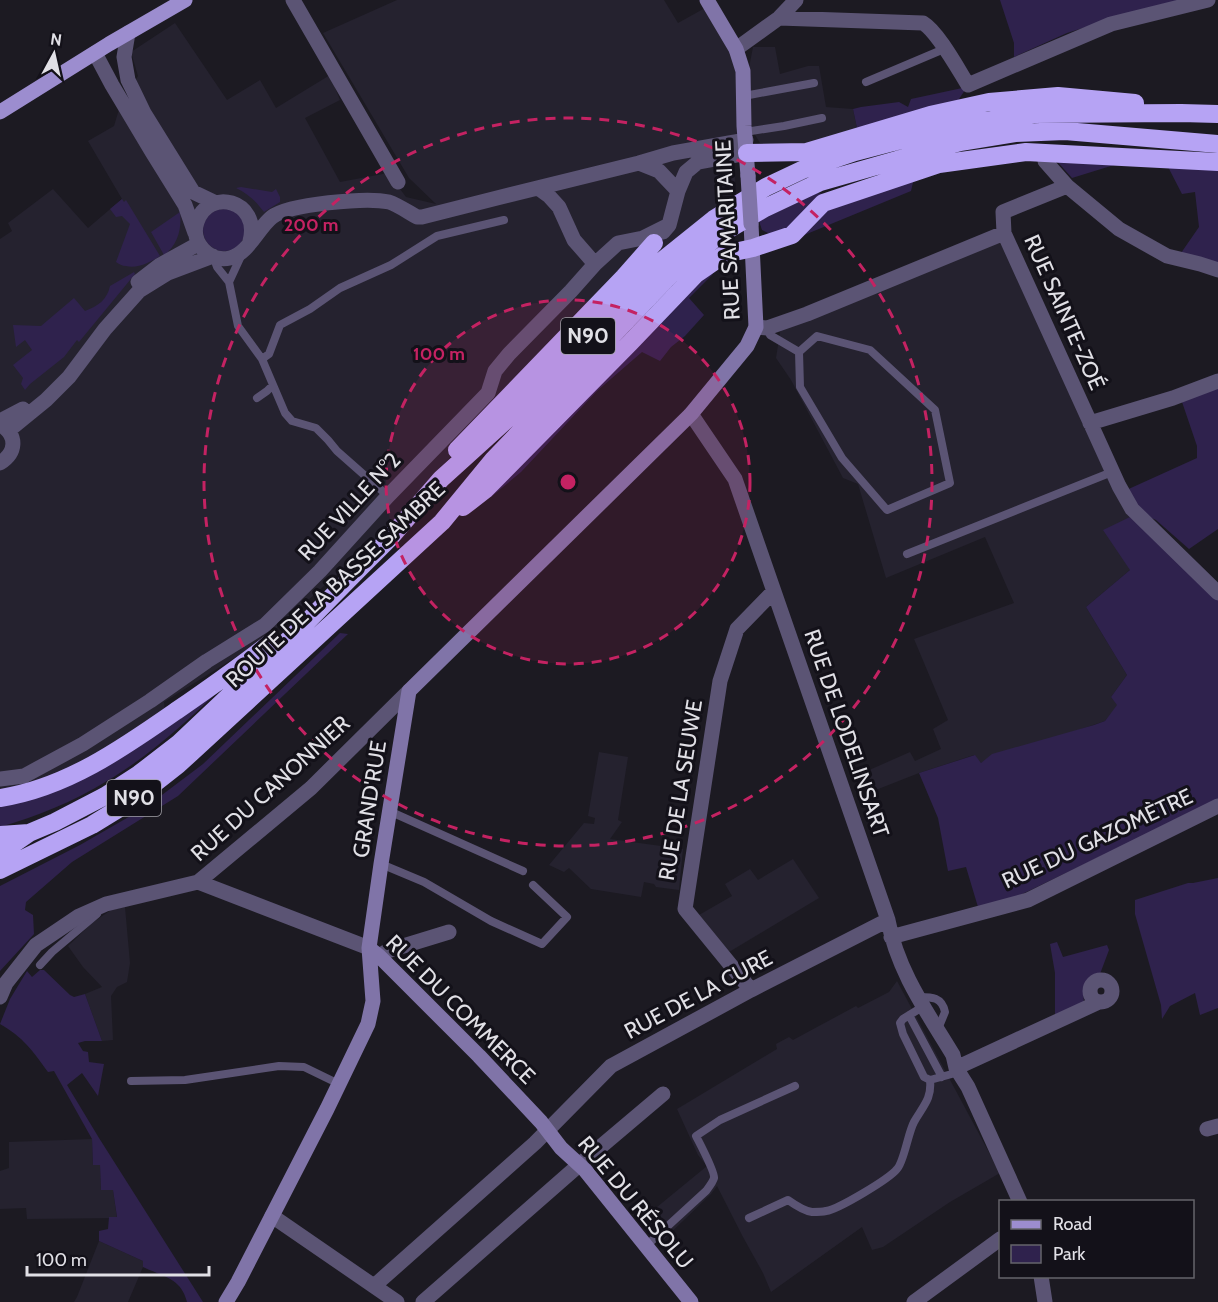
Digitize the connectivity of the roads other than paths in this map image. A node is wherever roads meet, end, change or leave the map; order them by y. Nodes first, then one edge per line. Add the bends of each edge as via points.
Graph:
1 (185, 0) edge
2 (293, 0) edge
3 (707, 0) edge
4 (796, 0) edge
5 (1208, 0) edge
6 (778, 18) junction
7 (128, 33) junction
8 (736, 49) junction
9 (944, 49) junction
10 (95, 52) junction
11 (128, 80) junction
12 (866, 82) dead end
13 (814, 83) dead end
14 (112, 85) junction
15 (744, 96) junction
16 (0, 112) edge
17 (1181, 113) junction
18 (1218, 114) edge
19 (822, 118) dead end
20 (1109, 134) junction
21 (746, 142) junction
22 (1218, 144) edge
23 (1045, 161) dead end
24 (1211, 161) edge
25 (639, 163) junction
26 (573, 179) junction
27 (398, 182) dead end
28 (1067, 186) junction
29 (538, 188) junction
30 (678, 191) junction
31 (216, 203) junction
32 (559, 207) junction
33 (504, 220) dead end
34 (669, 225) junction
35 (1004, 233) junction
36 (197, 238) junction
37 (654, 243) joint
38 (248, 245) junction
39 (753, 248) junction
40 (213, 256) junction
41 (595, 264) junction
42 (1218, 270) edge
43 (229, 282) junction
44 (762, 328) junction
45 (800, 352) junction
46 (262, 359) junction
47 (1218, 381) edge
48 (273, 385) junction
49 (257, 398) dead end
50 (691, 414) junction
51 (1090, 423) junction
52 (3, 426) edge
53 (0, 463) edge
54 (1112, 472) junction
55 (441, 479) junction
56 (388, 496) junction
57 (442, 522) junction
58 (908, 554) dead end
59 (361, 567) junction
60 (774, 591) junction
61 (1218, 593) edge
62 (409, 691) junction
63 (2, 778) edge
64 (0, 798) edge
65 (1218, 806) edge
66 (389, 811) junction
67 (28, 834) junction
68 (0, 835) edge
69 (0, 853) edge
70 (381, 864) junction
71 (0, 870) edge
72 (523, 871) dead end
73 (198, 882) junction
74 (533, 885) dead end
75 (112, 902) junction
76 (888, 920) junction
77 (449, 932) dead end
78 (891, 937) junction
79 (374, 952) junction
80 (40, 965) dead end
81 (3, 990) edge
82 (751, 990) junction
83 (921, 1002) junction
84 (1099, 1002) dead end
85 (909, 1015) junction
86 (957, 1070) junction
87 (942, 1077) junction
88 (930, 1080) junction
89 (132, 1081) dead end
90 (339, 1084) junction
91 (795, 1086) dead end
92 (663, 1094) dead end
93 (548, 1131) junction
94 (579, 1165) junction
95 (1019, 1200) edge
96 (272, 1216) junction
97 (748, 1218) dead end
98 (999, 1240) edge
99 (646, 1246) junction
100 (1041, 1278) edge
101 (374, 1286) junction
102 (231, 1300) edge
103 (397, 1302) edge
104 (423, 1302) edge
105 (692, 1302) edge
106 (914, 1302) edge
107 (1045, 1302) edge

1 - 7 main road
2 - 27 street
3 - 8 street, RUE SAMARITAINE
4 - 6 street
5 - 9 street via 1111,24 968,84
6 - 8 street
6 - 9 street via 923,23
7 - 10 main road
7 - 11 street via 124,57
8 - 15 street, RUE SAMARITAINE via 743,70
9 - 12 lane
10 - 14 street
10 - 16 main road
11 - 14 street via 117,76
11 - 31 street via 193,192
13 - 15 lane
14 - 36 street via 185,205
15 - 21 street, RUE SAMARITAINE
17 - 18 highway, ROUTE DE LA BASSE SAMBRE / N90
17 - 21 highway via 1150,104 1058,96 988,102 806,152
17 - 55 highway, ROUTE DE LA BASSE SAMBRE / N90 via 1033,114 958,125 855,152 766,187 714,219 658,264 524,404
19 - 21 lane via 784,126
20 - 22 highway, ROUTE DE LA BASSE SAMBRE / N90
20 - 24 highway via 1150,148
20 - 57 highway, ROUTE DE LA BASSE SAMBRE / N90 via 1015,133 960,142 820,182 765,208 719,235 671,274 493,460
21 - 25 street via 673,153
21 - 30 street via 698,162 686,172
21 - 39 street, RUE SAMARITAINE, bridge
23 - 28 street
24 - 39 highway via 1026,152 939,164 823,203 792,235
25 - 26 street
25 - 30 street via 659,171
26 - 29 street
26 - 32 street via 561,196
28 - 35 street via 1003,212
28 - 42 street via 1119,230 1167,256
29 - 32 street
29 - 38 street via 422,218 389,202 369,200 294,208 272,217
30 - 34 street
31 - 36 street via 200,214
31 - 38 street via 234,204 248,215 253,232
32 - 41 street via 574,240
33 - 46 lane via 437,236 391,265 340,288 280,325 269,354
34 - 37 street
34 - 41 street, RUE VILLE N°2 via 643,238 618,243
35 - 44 street, RUE SAINTE-ZOÉ via 807,314
35 - 51 street, RUE SAINTE-ZOÉ
36 - 40 street
36 - 52 street via 133,286 45,392
37 - 55 highway via 459,448
38 - 40 street via 232,258
38 - 43 lane
39 - 44 street, RUE SAMARITAINE
39 - 57 highway via 725,254 696,274 485,490
40 - 43 lane
40 - 52 street via 168,273 139,291 46,400
41 - 56 street, RUE VILLE N°2 via 509,354 495,371 488,393
43 - 46 lane via 238,326
44 - 45 lane
44 - 50 street, RUE SAMARITAINE
45 - 45 lane via 817,336 870,350 935,410 950,483 887,510 843,458 800,387
46 - 48 lane
47 - 51 street
48 - 49 lane
48 - 56 lane via 292,421 316,428
50 - 60 street, RUE DE LODELINSART via 735,479
50 - 62 street
51 - 54 street, RUE SAINTE-ZOÉ
52 - 53 street via 13,442 7,458
54 - 58 lane
54 - 61 street, RUE SAINTE-ZOÉ via 1132,509
55 - 59 highway, ROUTE DE LA BASSE SAMBRE / N90
56 - 63 street, RUE VILLE N°2 via 265,625 82,744 24,776
57 - 71 highway, ROUTE DE LA BASSE SAMBRE / N90 via 159,780 92,825
59 - 64 highway via 241,665 107,757 54,782
59 - 67 highway, ROUTE DE LA BASSE SAMBRE / N90 via 159,760 105,796
60 - 76 street, RUE DE LODELINSART
60 - 82 street, RUE DE LA SEUWE via 737,629 720,681 685,909
62 - 66 street, GRAND'RUE
62 - 73 street, RUE DU CANONNIER via 311,788
65 - 78 street, RUE DU GAZOMÈTRE via 1028,900
66 - 70 street, GRAND'RUE
66 - 72 lane
67 - 68 highway
67 - 69 highway
70 - 74 lane via 424,882 491,921 542,944 567,916
70 - 79 street, GRAND'RUE
73 - 75 street, RUE DU CANONNIER
73 - 79 street, RUE DU COMMERCE
75 - 80 lane, RUE DU CANONNIER
75 - 81 street, RUE DU CANONNIER via 79,916 36,945
76 - 78 street, RUE DE LODELINSART
76 - 82 street, RUE DE LA CURE
77 - 79 street
78 - 83 street, RUE DE LODELINSART
79 - 90 street, GRAND'RUE via 373,1001 368,1024
79 - 93 street, RUE DU COMMERCE
82 - 93 street, RUE DE LA CURE via 611,1066
83 - 85 lane
83 - 86 street, RUE DE LODELINSART via 953,1055
84 - 86 street
85 - 87 lane
85 - 88 lane via 900,1023 903,1034 924,1077
86 - 87 lane
86 - 95 street, RUE DE LODELINSART
87 - 88 lane
88 - 97 lane via 931,1091 914,1123 899,1168 885,1179 825,1212 811,1212 788,1200
89 - 90 lane via 185,1080 279,1066 304,1067
90 - 96 street, GRAND'RUE
91 - 99 lane via 720,1120 696,1136 714,1171 714,1180
92 - 94 street
93 - 94 street, RUE DU RÉSOLU
93 - 101 street, RUE DE LA CURE
94 - 99 street, RUE DU RÉSOLU
94 - 104 street
96 - 101 street
96 - 102 street, GRAND'RUE
98 - 106 street
99 - 105 street, RUE DU RÉSOLU
100 - 107 street
101 - 103 street

